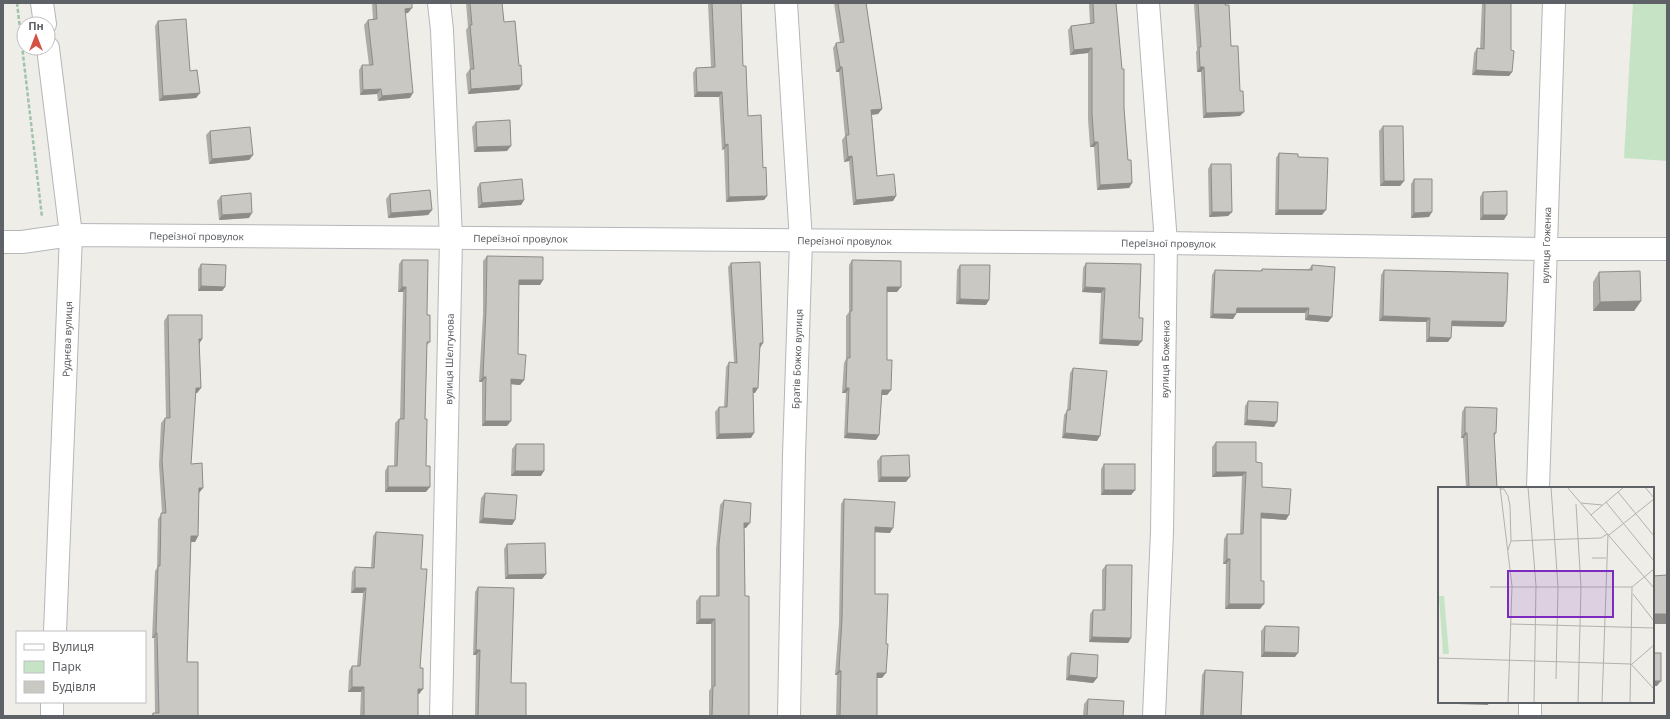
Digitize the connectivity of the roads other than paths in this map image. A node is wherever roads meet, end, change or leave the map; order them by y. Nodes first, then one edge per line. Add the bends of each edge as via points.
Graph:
1 (42, 3) edge
2 (439, 3) edge
3 (786, 3) edge
4 (1148, 3) edge
5 (1554, 3) edge
6 (44, 16) edge
7 (49, 56) edge
8 (71, 236) junction
9 (451, 238) junction
10 (801, 241) junction
11 (13, 242) edge
12 (1166, 243) junction
13 (1546, 249) junction
14 (1667, 249) edge
15 (1538, 487) edge
16 (55, 631) edge
17 (52, 703) edge
18 (1530, 703) edge
19 (52, 716) edge
20 (441, 716) edge
21 (789, 716) edge
22 (1154, 716) edge
23 (1530, 716) edge

1 - 6 street
2 - 9 street, вулиця Шелгунова
3 - 10 street, Братів Божко вулиця
4 - 12 street, вулиця Боженка
5 - 13 street, вулиця Гоженка
7 - 8 street, Руднєва вулиця
8 - 9 street, Переїзної провулок
8 - 11 street, Переїзної провулок
8 - 16 street, Руднєва вулиця
9 - 10 street, Переїзної провулок
9 - 20 street, вулиця Шелгунова
10 - 12 street, Переїзної провулок
10 - 21 street, Братів Божко вулиця
12 - 13 street, Переїзної провулок
12 - 22 street, вулиця Боженка via 1162,532
13 - 14 street, Переїзної провулок
13 - 15 street, вулиця Гоженка
17 - 19 street
18 - 23 street

